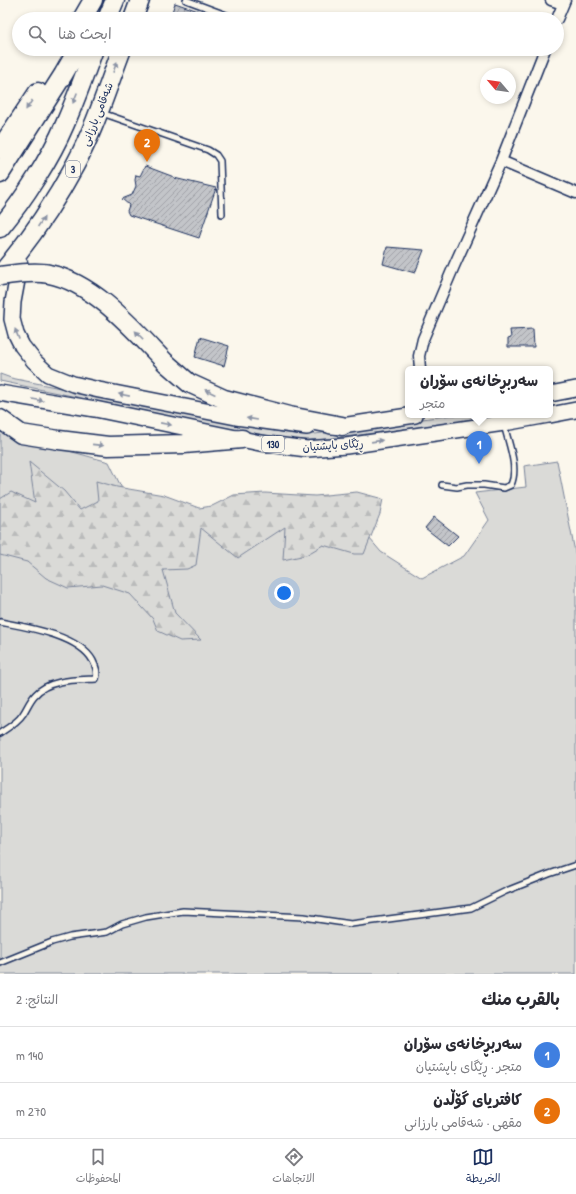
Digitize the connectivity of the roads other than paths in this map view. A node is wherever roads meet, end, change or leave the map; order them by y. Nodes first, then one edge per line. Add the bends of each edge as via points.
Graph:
1 (93, 0) edge
2 (105, 0) edge
3 (115, 0) edge
4 (140, 0) edge
5 (186, 0) edge
6 (551, 0) edge
7 (564, 2) edge
8 (86, 12) edge
9 (98, 12) edge
10 (110, 12) edge
11 (136, 12) edge
12 (218, 12) edge
13 (560, 12) edge
14 (60, 56) edge
15 (74, 56) edge
16 (91, 56) edge
17 (119, 56) edge
18 (542, 56) edge
19 (99, 112) junction
20 (0, 149) edge
21 (501, 161) junction
22 (0, 174) edge
23 (576, 193) edge
24 (222, 214) dead end
25 (0, 228) edge
26 (23, 247) junction
27 (0, 275) edge
28 (420, 366) edge
29 (576, 389) edge
30 (0, 393) edge
31 (553, 393) edge
32 (576, 410) edge
33 (553, 414) edge
34 (405, 417) edge
35 (534, 418) edge
36 (0, 419) edge
37 (504, 424) junction
38 (342, 426) junction
39 (242, 439) junction
40 (442, 484) dead end
41 (0, 622) edge
42 (0, 733) edge
43 (576, 865) edge
44 (0, 963) edge

1 - 8 highway
2 - 9 highway
3 - 10 highway
4 - 11 highway
5 - 12 lane
6 - 7 street
7 - 13 street
14 -> 20 highway
15 - 22 highway
16 -> 25 highway via 64,125 40,170
19 -> 17 highway, شەقامی بارزانی / 3
18 - 21 street
19 - 24 lane via 216,155 220,161
26 -> 19 highway, شەقامی بارزانی / 3 via 76,164
21 - 23 street
21 - 28 street via 423,340
26 - 27 highway, شەقامی بارزانی / 3
38 -> 26 main road, ڕێگای باپشتیان / 130 via 304,427 236,417 99,390 73,384 48,374 22,346 12,319
38 -> 27 highway, bridge via 289,416 224,399 189,383 114,309 74,283 48,274
29 - 31 main road
30 -> 39 main road, ڕێگای باپشتیان / 130 via 95,409
32 - 33 main road, ڕێگای باپشتیان / 130
34 - 38 main road, ڕێگای باپشتیان / 130
35 - 37 main road, ڕێگای باپشتیان / 130
36 -> 39 highway via 21,434 108,446
39 -> 37 main road, ڕێگای باپشتیان / 130 via 307,449
37 - 40 lane via 514,470 511,485 504,488 484,485 457,487
41 - 42 lane via 40,630 66,639 91,658 98,674 96,678 59,682 39,691 23,715
43 - 44 lane via 506,891 471,908 351,924 304,917 183,911 146,917 122,924 107,932 52,942

